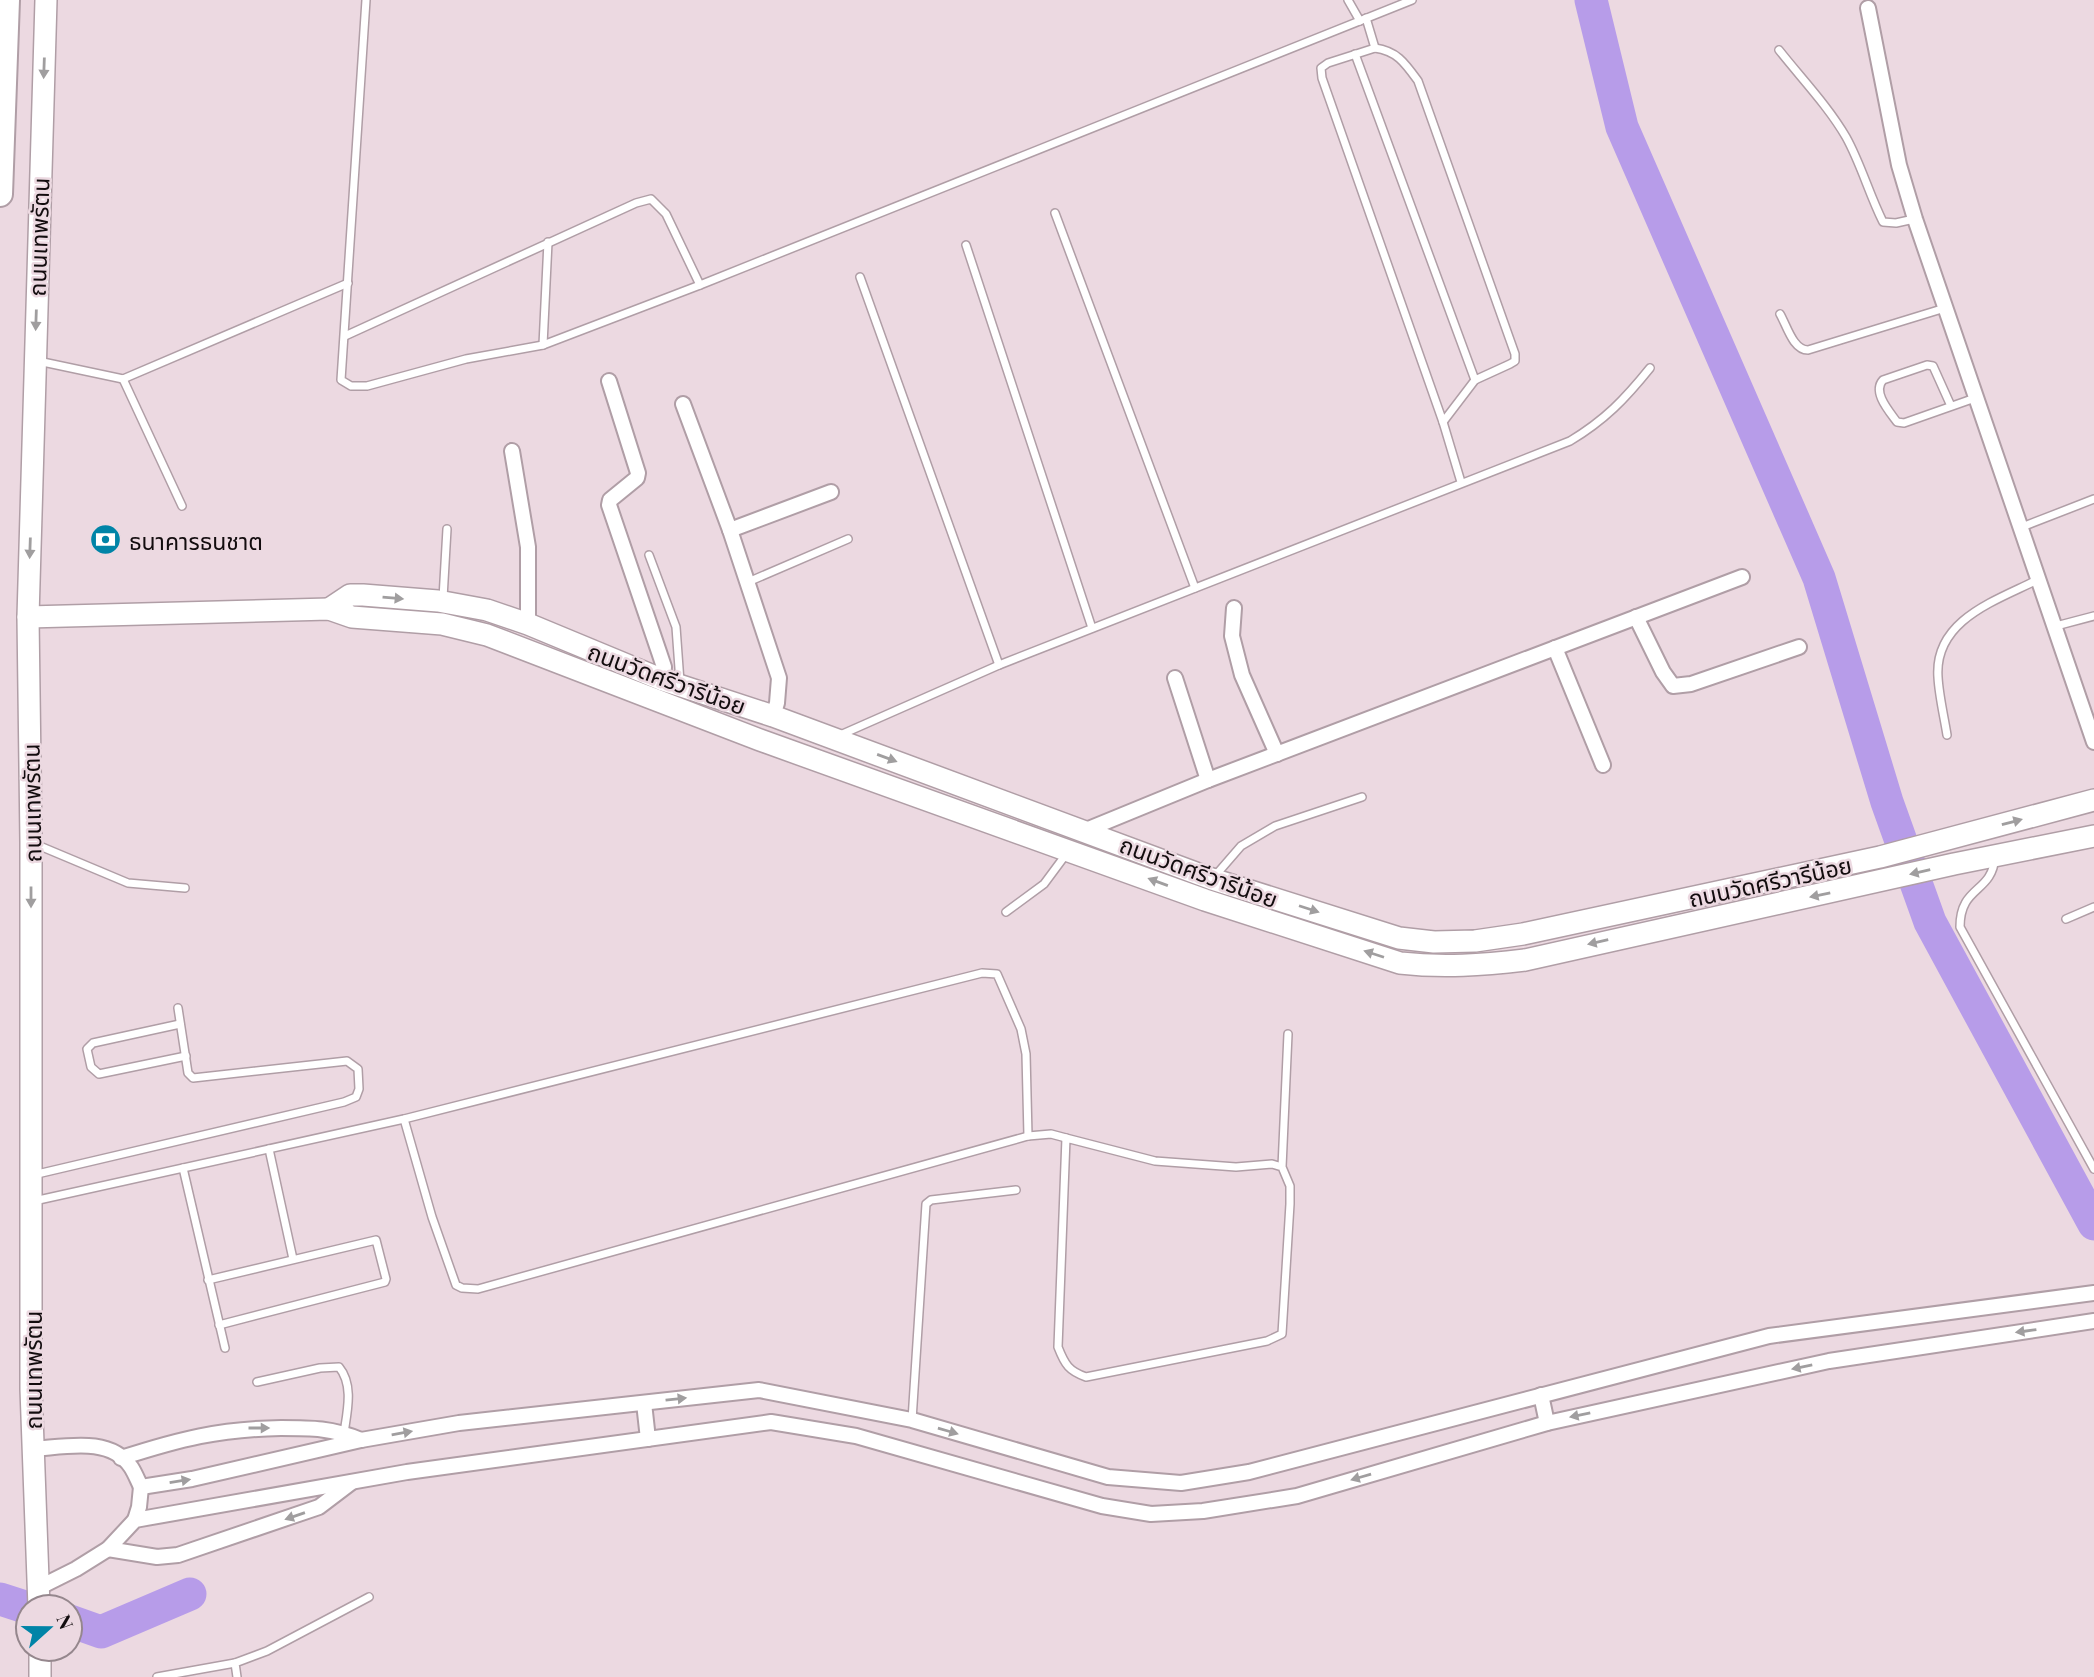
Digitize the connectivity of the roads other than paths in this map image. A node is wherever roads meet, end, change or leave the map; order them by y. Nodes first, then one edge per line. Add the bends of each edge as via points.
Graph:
1 (7, 0) edge
2 (46, 0) edge
3 (366, 0) edge
4 (1348, 0) edge
5 (1412, 0) edge
6 (1868, 8) dead end
7 (1363, 20) junction
8 (1375, 48) junction
9 (1779, 50) dead end
10 (1355, 54) junction
11 (0, 194) edge
12 (1055, 213) dead end
13 (1915, 219) junction
14 (548, 242) junction
15 (966, 246) dead end
16 (860, 277) dead end
17 (348, 283) junction
18 (700, 285) junction
19 (1945, 308) junction
20 (1780, 314) dead end
21 (345, 336) junction
22 (543, 345) junction
23 (35, 360) junction
24 (1650, 368) dead end
25 (123, 379) junction
26 (1475, 380) junction
27 (609, 381) dead end
28 (1975, 398) junction
29 (683, 404) dead end
30 (1951, 406) junction
31 (1443, 422) junction
32 (512, 451) dead end
33 (1461, 482) junction
34 (831, 492) dead end
35 (2094, 499) edge
36 (182, 506) dead end
37 (2022, 527) junction
38 (447, 529) dead end
39 (730, 530) junction
40 (848, 539) dead end
41 (649, 555) dead end
42 (1742, 577) dead end
43 (2040, 579) junction
44 (748, 582) junction
45 (1195, 588) junction
46 (443, 602) junction
47 (329, 608) junction
48 (1234, 608) dead end
49 (2094, 616) edge
50 (28, 617) junction
51 (1636, 617) junction
52 (528, 624) junction
53 (2056, 626) junction
54 (1092, 628) junction
55 (1799, 647) dead end
56 (1555, 648) junction
57 (999, 665) junction
58 (1175, 678) dead end
59 (672, 682) junction
60 (772, 716) junction
61 (1947, 735) dead end
62 (832, 739) junction
63 (2094, 742) edge
64 (1277, 754) junction
65 (1603, 765) dead end
66 (1208, 780) junction
67 (1362, 797) dead end
68 (2094, 800) edge
69 (1086, 830) junction
70 (2094, 836) edge
71 (31, 842) junction
72 (1070, 850) junction
73 (1996, 856) junction
74 (1212, 879) junction
75 (185, 888) dead end
76 (2094, 907) edge
77 (1006, 912) dead end
78 (2066, 919) dead end
79 (178, 1008) dead end
80 (180, 1024) junction
81 (1288, 1034) dead end
82 (186, 1056) junction
83 (404, 1119) junction
84 (1028, 1136) junction
85 (1066, 1138) junction
86 (270, 1149) junction
87 (1282, 1167) junction
88 (183, 1168) junction
89 (2094, 1169) edge
90 (32, 1175) junction
91 (1016, 1190) dead end
92 (32, 1202) junction
93 (293, 1259) junction
94 (208, 1280) junction
95 (2094, 1293) edge
96 (2094, 1321) edge
97 (219, 1325) junction
98 (225, 1348) dead end
99 (257, 1382) dead end
100 (1541, 1395) junction
101 (643, 1403) junction
102 (912, 1420) junction
103 (1547, 1423) junction
104 (344, 1433) junction
105 (648, 1439) junction
106 (361, 1440) junction
107 (33, 1449) junction
108 (121, 1458) junction
109 (353, 1481) junction
110 (141, 1487) junction
111 (135, 1520) junction
112 (107, 1549) junction
113 (39, 1593) edge
114 (44, 1593) edge
115 (369, 1597) dead end
116 (235, 1663) junction
117 (157, 1677) edge
118 (237, 1677) edge

1 - 11 highway, ถนนเทพรัตน
2 -> 23 main road, ถนนเทพรัตน
3 - 17 lane
4 - 7 lane
5 - 7 lane
6 - 13 street via 1899,166
7 - 8 lane
7 - 18 lane
8 - 10 lane
8 - 26 lane via 1399,57 1418,81 1515,354 1515,361
9 - 13 lane via 1838,123 1883,222
10 - 26 lane
10 - 31 lane via 1321,68 1322,78
12 - 45 lane
13 - 19 street
14 - 18 lane via 651,199 666,214
14 - 21 lane
14 - 22 lane
15 - 54 lane
16 - 57 lane
17 - 21 lane
17 - 25 lane
18 - 22 lane
19 - 20 lane via 1808,350 1797,345
19 - 28 street
21 - 22 lane via 341,380 351,386
23 - 25 lane
23 -> 50 main road, ถนนเทพรัตน
24 - 33 lane via 1621,403 1590,429
25 - 36 lane
26 - 31 lane
27 - 59 street via 638,473 609,505
28 - 30 lane
28 - 37 street
29 - 39 street
30 - 30 lane via 1933,366 1878,385 1897,422
31 - 33 lane
32 - 52 street via 528,547
33 - 45 lane
34 - 39 street
35 - 37 lane
37 - 43 street
38 - 46 lane
39 - 44 street
40 - 44 lane
41 - 59 lane via 676,627
42 - 51 street
43 - 53 street
43 - 61 lane via 1971,613 1954,628 1941,653 1937,675
44 - 60 street via 779,678
45 - 54 lane
47 -> 46 main road, ถนนวัดศรีวารีน้อย via 350,595
46 - 52 main road, ถนนวัดศรีวารีน้อย
47 - 50 main road, ถนนวัดศรีวารีน้อย
47 - 72 main road, ถนนวัดศรีวารีน้อย via 352,617 442,624 487,635 760,740
48 - 64 street via 1231,636 1242,675
49 - 53 lane
50 - 71 main road, ถนนเทพรัตน
51 - 55 street via 1673,687
51 - 56 street
52 - 59 main road, ถนนวัดศรีวารีน้อย
53 - 63 street
54 - 57 lane
56 - 64 street
56 - 65 street
57 - 62 lane
58 - 66 street
59 - 60 main road, ถนนวัดศรีวารีน้อย
60 - 62 main road, ถนนวัดศรีวารีน้อย
62 -> 69 main road, ถนนวัดศรีวารีน้อย
64 - 66 street
66 - 69 street
67 - 74 lane via 1275,826 1241,846
74 -> 68 main road, ถนนวัดศรีวารีน้อย via 1399,938 1475,941 1880,856
69 - 74 main road, ถนนวัดศรีวารีน้อย
70 - 73 main road, ถนนวัดศรีวารีน้อย
71 - 75 lane via 128,883
71 -> 90 main road, ถนนเทพรัตน
73 -> 72 main road, ถนนวัดศรีวารีน้อย via 1525,960 1434,967 1400,962 1205,900
72 - 77 lane via 1044,884
73 - 89 lane via 1990,877 1964,901 1960,927
76 - 78 lane
79 - 80 lane
80 - 82 lane
80 - 82 lane via 93,1042 87,1049 91,1067 99,1074
81 - 87 lane
82 - 90 lane via 188,1073 199,1079 347,1061 358,1069 359,1089 356,1097 344,1102
83 - 84 lane via 456,1285 478,1289
83 - 84 lane via 992,972 997,974 1021,1029
83 - 86 lane
84 - 85 lane
85 - 87 lane via 1156,1161
85 - 87 lane via 1058,1348 1070,1372 1086,1377 1282,1334 1290,1186
86 - 88 lane
86 - 93 lane
88 - 92 lane
88 - 94 lane
90 - 92 main road, ถนนเทพรัตน
91 - 102 lane via 926,1204
92 - 107 main road, ถนนเทพรัตน
93 - 94 lane
93 - 97 lane via 376,1240 386,1280
94 - 97 lane
95 - 100 street via 1769,1336
96 -> 103 street via 1829,1360
97 - 98 lane
99 - 104 lane via 339,1367 348,1394
102 -> 100 street via 1108,1477 1181,1483 1249,1472
100 - 103 street
101 -> 102 street via 759,1390
101 - 105 street
106 -> 101 street via 459,1423
103 -> 105 street via 1297,1496 1151,1514 1102,1506 856,1436 771,1422
104 - 106 street
108 -> 104 street via 200,1434 245,1428 323,1428
105 - 109 street
110 -> 106 street
107 - 108 street via 87,1445 109,1449
107 - 113 main road, ถนนเทพรัตน
108 - 110 street
109 - 111 street
109 -> 112 street via 319,1507 178,1555 157,1557
110 - 111 street
111 - 112 street
112 - 114 street
115 - 116 lane
116 - 117 lane
116 - 118 lane

